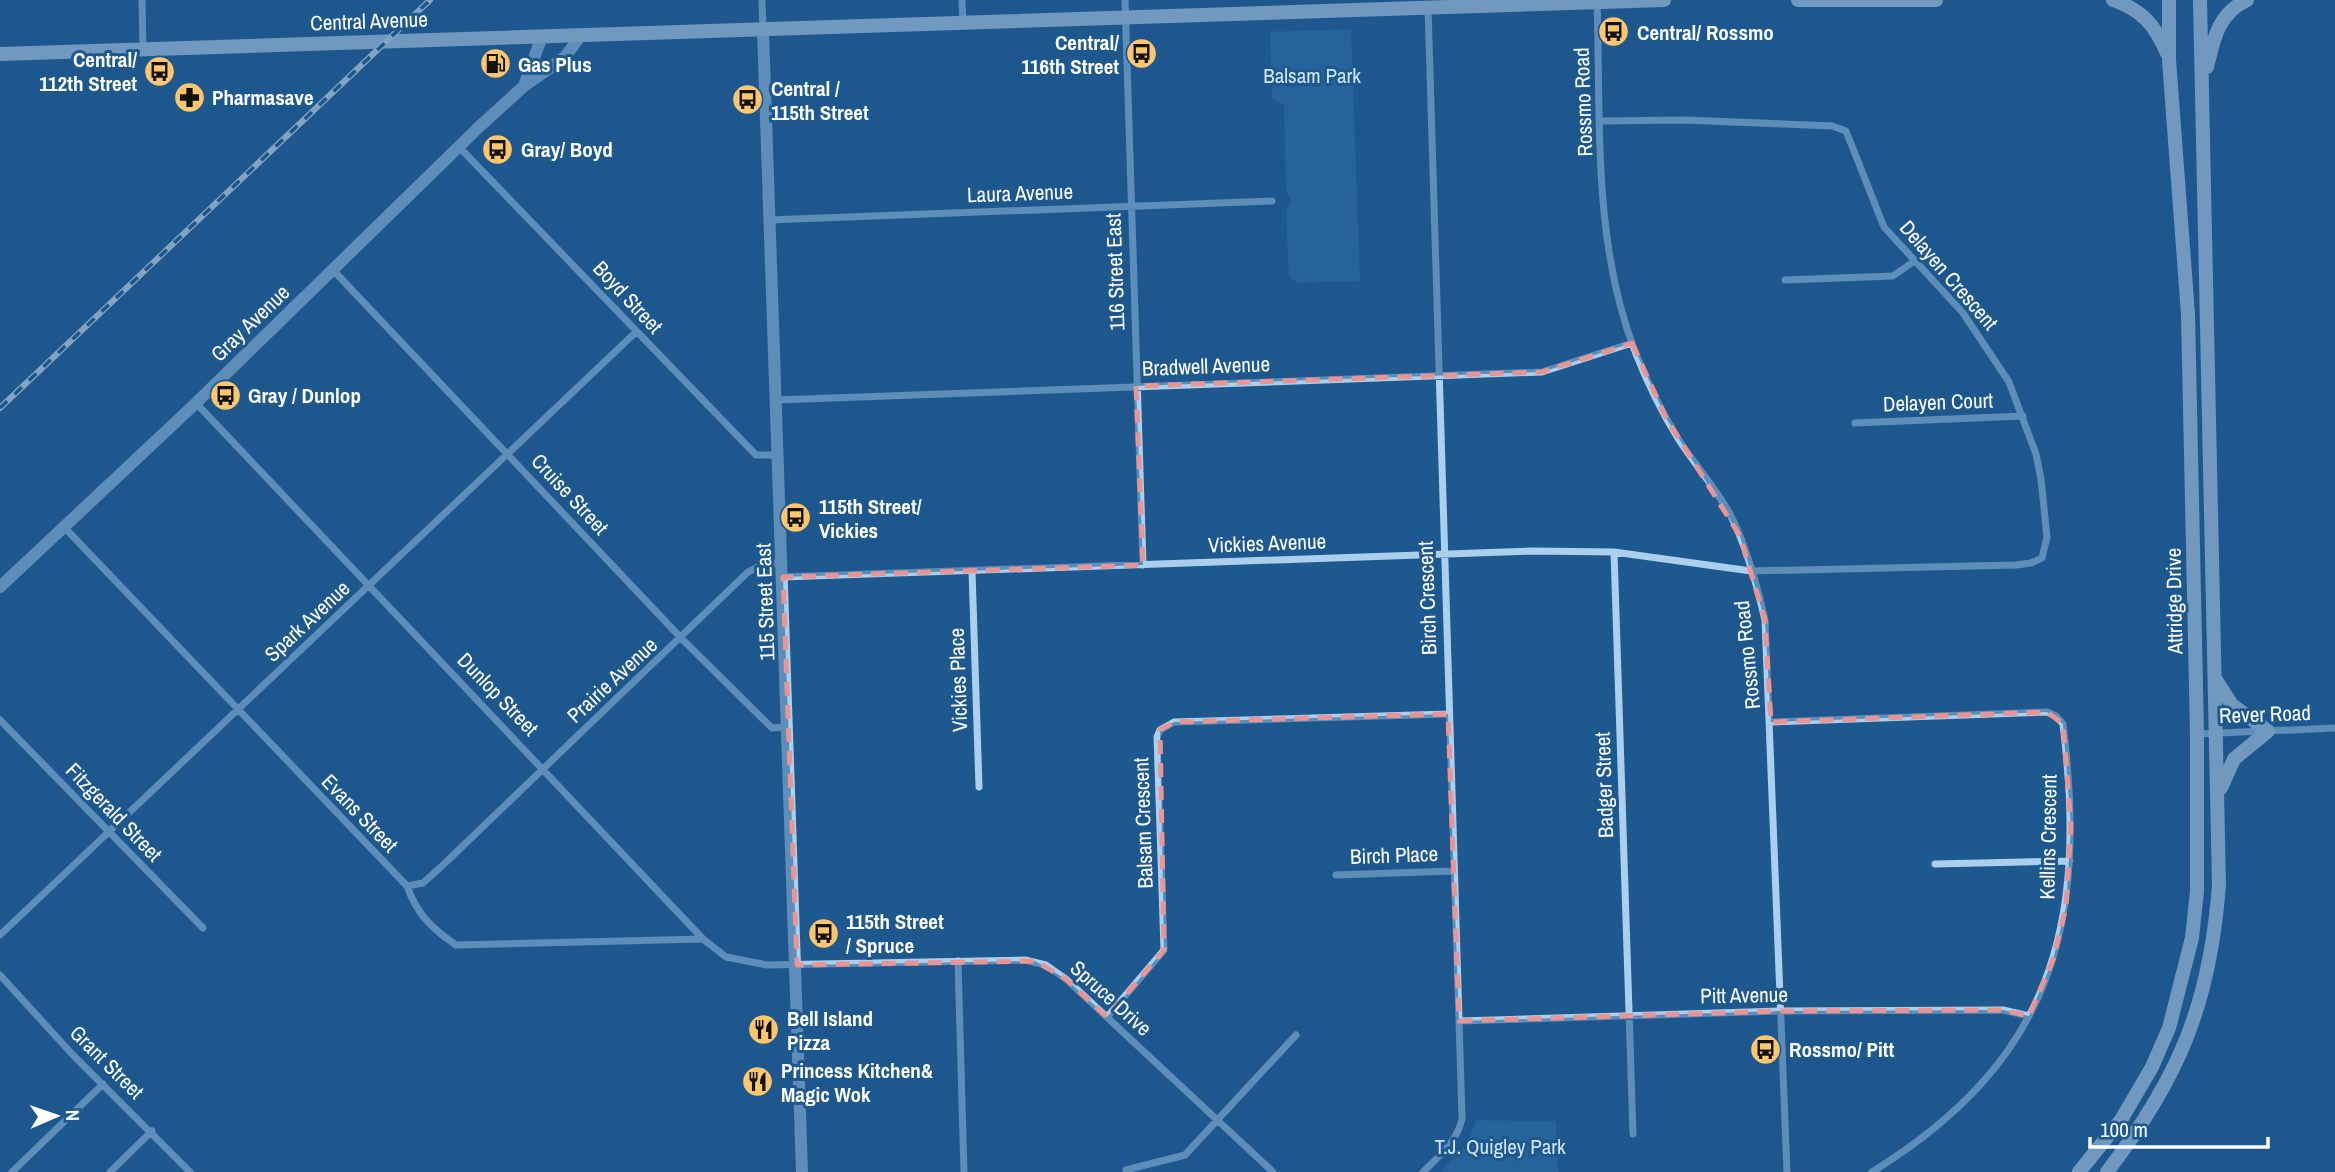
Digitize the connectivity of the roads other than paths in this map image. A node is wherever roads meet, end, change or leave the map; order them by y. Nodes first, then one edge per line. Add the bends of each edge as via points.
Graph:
1 (142, 0) edge
2 (762, 0) edge
3 (962, 0) edge
4 (1125, 0) edge
5 (1664, 0) edge
6 (1798, 0) edge
7 (1936, 0) edge
8 (2113, 0) edge
9 (2169, 0) edge
10 (2200, 0) edge
11 (2247, 0) edge
12 (1597, 1) edge
13 (1485, 3) edge
14 (1428, 8) junction
15 (1126, 19) junction
16 (963, 24) junction
17 (763, 31) junction
18 (581, 35) junction
19 (542, 36) junction
20 (143, 49) junction
21 (0, 54) edge
22 (2169, 60) junction
23 (524, 86) junction
24 (2202, 88) junction
25 (1601, 121) junction
26 (460, 147) junction
27 (1272, 201) dead end
28 (1130, 206) junction
29 (769, 219) junction
30 (1913, 262) junction
31 (333, 270) junction
32 (1785, 280) dead end
33 (636, 332) junction
34 (1632, 343) junction
35 (1437, 374) junction
36 (1136, 386) junction
37 (777, 400) junction
38 (196, 402) junction
39 (2022, 416) junction
40 (1855, 423) dead end
41 (507, 452) junction
42 (779, 455) junction
43 (63, 526) junction
44 (1614, 552) junction
45 (1443, 554) junction
46 (782, 563) junction
47 (1143, 565) junction
48 (972, 571) junction
49 (1751, 571) junction
50 (783, 577) junction
51 (370, 586) junction
52 (0, 587) edge
53 (682, 639) junction
54 (2216, 680) junction
55 (238, 711) junction
56 (1448, 714) junction
57 (0, 720) edge
58 (1771, 722) junction
59 (788, 727) junction
60 (2335, 728) edge
61 (2268, 731) junction
62 (2197, 734) junction
63 (2216, 734) junction
64 (544, 769) junction
65 (979, 787) dead end
66 (2218, 796) junction
67 (109, 832) junction
68 (2070, 860) junction
69 (1935, 864) dead end
70 (1453, 871) junction
71 (1336, 875) dead end
72 (407, 886) junction
73 (203, 928) dead end
74 (0, 935) edge
75 (703, 939) junction
76 (958, 961) junction
77 (797, 965) junction
78 (0, 975) edge
79 (1780, 1011) junction
80 (1628, 1016) junction
81 (2029, 1016) junction
82 (1107, 1017) junction
83 (1460, 1021) junction
84 (1296, 1035) dead end
85 (103, 1084) junction
86 (1217, 1120) junction
87 (152, 1131) junction
88 (1633, 1134) dead end
89 (1126, 1170) dead end
90 (12, 1172) edge
91 (110, 1172) edge
92 (190, 1172) edge
93 (802, 1172) edge
94 (964, 1172) edge
95 (1273, 1172) edge
96 (1423, 1172) edge
97 (1787, 1172) edge
98 (1872, 1172) edge
99 (2079, 1172) edge
100 (2107, 1172) edge

1 - 20 street
2 - 17 street
3 - 16 street
4 - 15 street, 116 Street East
5 - 12 main road, Central Avenue
6 - 7 main road
8 - 22 main road via 2146,17
9 - 22 main road, Attridge Drive
10 - 24 main road, Attridge Drive
11 - 24 main road via 2221,22
12 - 13 main road, Central Avenue
12 - 25 street, Rossmo Road
13 - 14 main road, Central Avenue
14 - 15 main road, Central Avenue
14 - 35 street, Birch Crescent
15 - 16 main road, Central Avenue
15 - 28 street, 116 Street East
16 - 17 main road, Central Avenue
17 - 18 main road, Central Avenue
17 - 29 street, 115 Street East
18 - 19 main road, Central Avenue
18 - 23 street, Gray Avenue via 565,57
19 - 20 main road, Central Avenue
19 - 23 street, Gray Avenue
20 - 21 main road, Central Avenue
22 - 62 main road, Attridge Drive via 2188,314
23 - 26 street, Gray Avenue
24 - 54 main road, Attridge Drive
25 - 30 street, Delayen Crescent via 1685,120 1832,126 1846,131 1884,227
25 - 34 street, Rossmo Road via 1605,228
26 - 31 street, Gray Avenue
26 - 33 street, Boyd Street
27 - 28 street, Laura Avenue
28 - 29 street, Laura Avenue
28 - 36 street, 116 Street East
29 - 37 street, 115 Street East
30 - 32 street via 1893,275
30 - 39 street, Delayen Crescent via 1981,336 2009,382
31 - 38 street, Gray Avenue
31 - 41 street, Cruise Street
33 - 41 street, Spark Avenue
33 - 42 street, Boyd Street via 757,455
34 - 35 street, Bradwell Avenue via 1542,372
34 - 49 street, Rossmo Road via 1666,418 1730,514
35 - 36 street, Bradwell Avenue
35 - 45 street, Birch Crescent
36 - 37 street, Bradwell Avenue
36 - 47 street, 116 Street East
37 - 42 street, 115 Street East
38 - 43 street, Gray Avenue
38 - 51 street, Dunlop Street
39 - 40 street, Delayen Court
39 - 49 street, Delayen Crescent via 2036,454 2045,508 2046,550 2037,562
41 - 51 street, Spark Avenue
41 - 53 street, Cruise Street
42 - 46 street, 115 Street East
43 - 52 street, Gray Avenue
43 - 55 street, Evans Street
44 - 45 street, Vickies Avenue
44 - 49 street, Vickies Avenue
44 - 80 street, Badger Street
45 - 47 street, Vickies Avenue
45 - 56 street, Birch Crescent
46 - 50 street, 115 Street East
46 - 53 street, Prairie Avenue via 764,564 748,572
47 - 48 street, Vickies Avenue
48 - 50 street, Vickies Avenue
48 - 65 street, Vickies Place
49 - 58 street, Rossmo Road via 1765,620
50 - 59 street, 115 Street East
51 - 55 street, Spark Avenue
51 - 64 street, Dunlop Street
53 - 59 street, Cruise Street via 772,728
53 - 64 street, Prairie Avenue
54 - 61 main road via 2231,705
54 - 63 main road, Attridge Drive
55 - 67 street, Spark Avenue
55 - 72 street, Evans Street
56 - 70 street, Birch Crescent
56 - 82 street, Balsam Crescent via 1174,722 1160,730 1164,950
57 - 67 street, Fitzgerald Street
58 - 68 street, Kellins Crescent via 2047,712 2056,716 2063,724 2065,740
58 - 79 street, Rossmo Road
59 - 77 street, 115 Street East
60 - 61 street, Rever Road
61 - 63 street, Rever Road
61 - 66 main road via 2234,759
62 - 63 street, Rever Road
62 - 99 main road, Attridge Drive via 2197,891 2180,993 2137,1095
63 - 66 main road, Attridge Drive
64 - 72 street, Prairie Avenue via 423,883
64 - 75 street, Dunlop Street
66 - 100 main road, Attridge Drive via 2216,933 2206,987 2167,1084
67 - 73 street, Fitzgerald Street
67 - 74 street, Spark Avenue
68 - 69 street
68 - 81 street, Kellins Crescent via 2061,932
70 - 71 street, Birch Place
70 - 83 street, Birch Crescent
72 - 75 street, Evans Street via 415,908 432,929 456,945
75 - 77 street, Dunlop Street via 726,957
76 - 77 street, Spruce Drive
76 - 82 street, Spruce Drive via 1025,960 1046,965
76 - 94 street
77 - 93 street, 115 Street East
78 - 85 street, Grant Street
79 - 80 street, Pitt Avenue
79 - 81 street, Pitt Avenue via 2003,1010
79 - 97 street, Rossmo Road
80 - 83 street, Pitt Avenue
80 - 88 street, Badger Street
81 - 98 street, Kellins Crescent via 1972,1097 1916,1145
82 - 86 street, Spruce Drive
83 - 96 street, Birch Crescent via 1460,1129
84 - 86 street
85 - 87 street, Grant Street
85 - 90 street
86 - 89 street via 1185,1155
86 - 95 street, Spruce Drive
87 - 91 street
87 - 92 street, Grant Street

